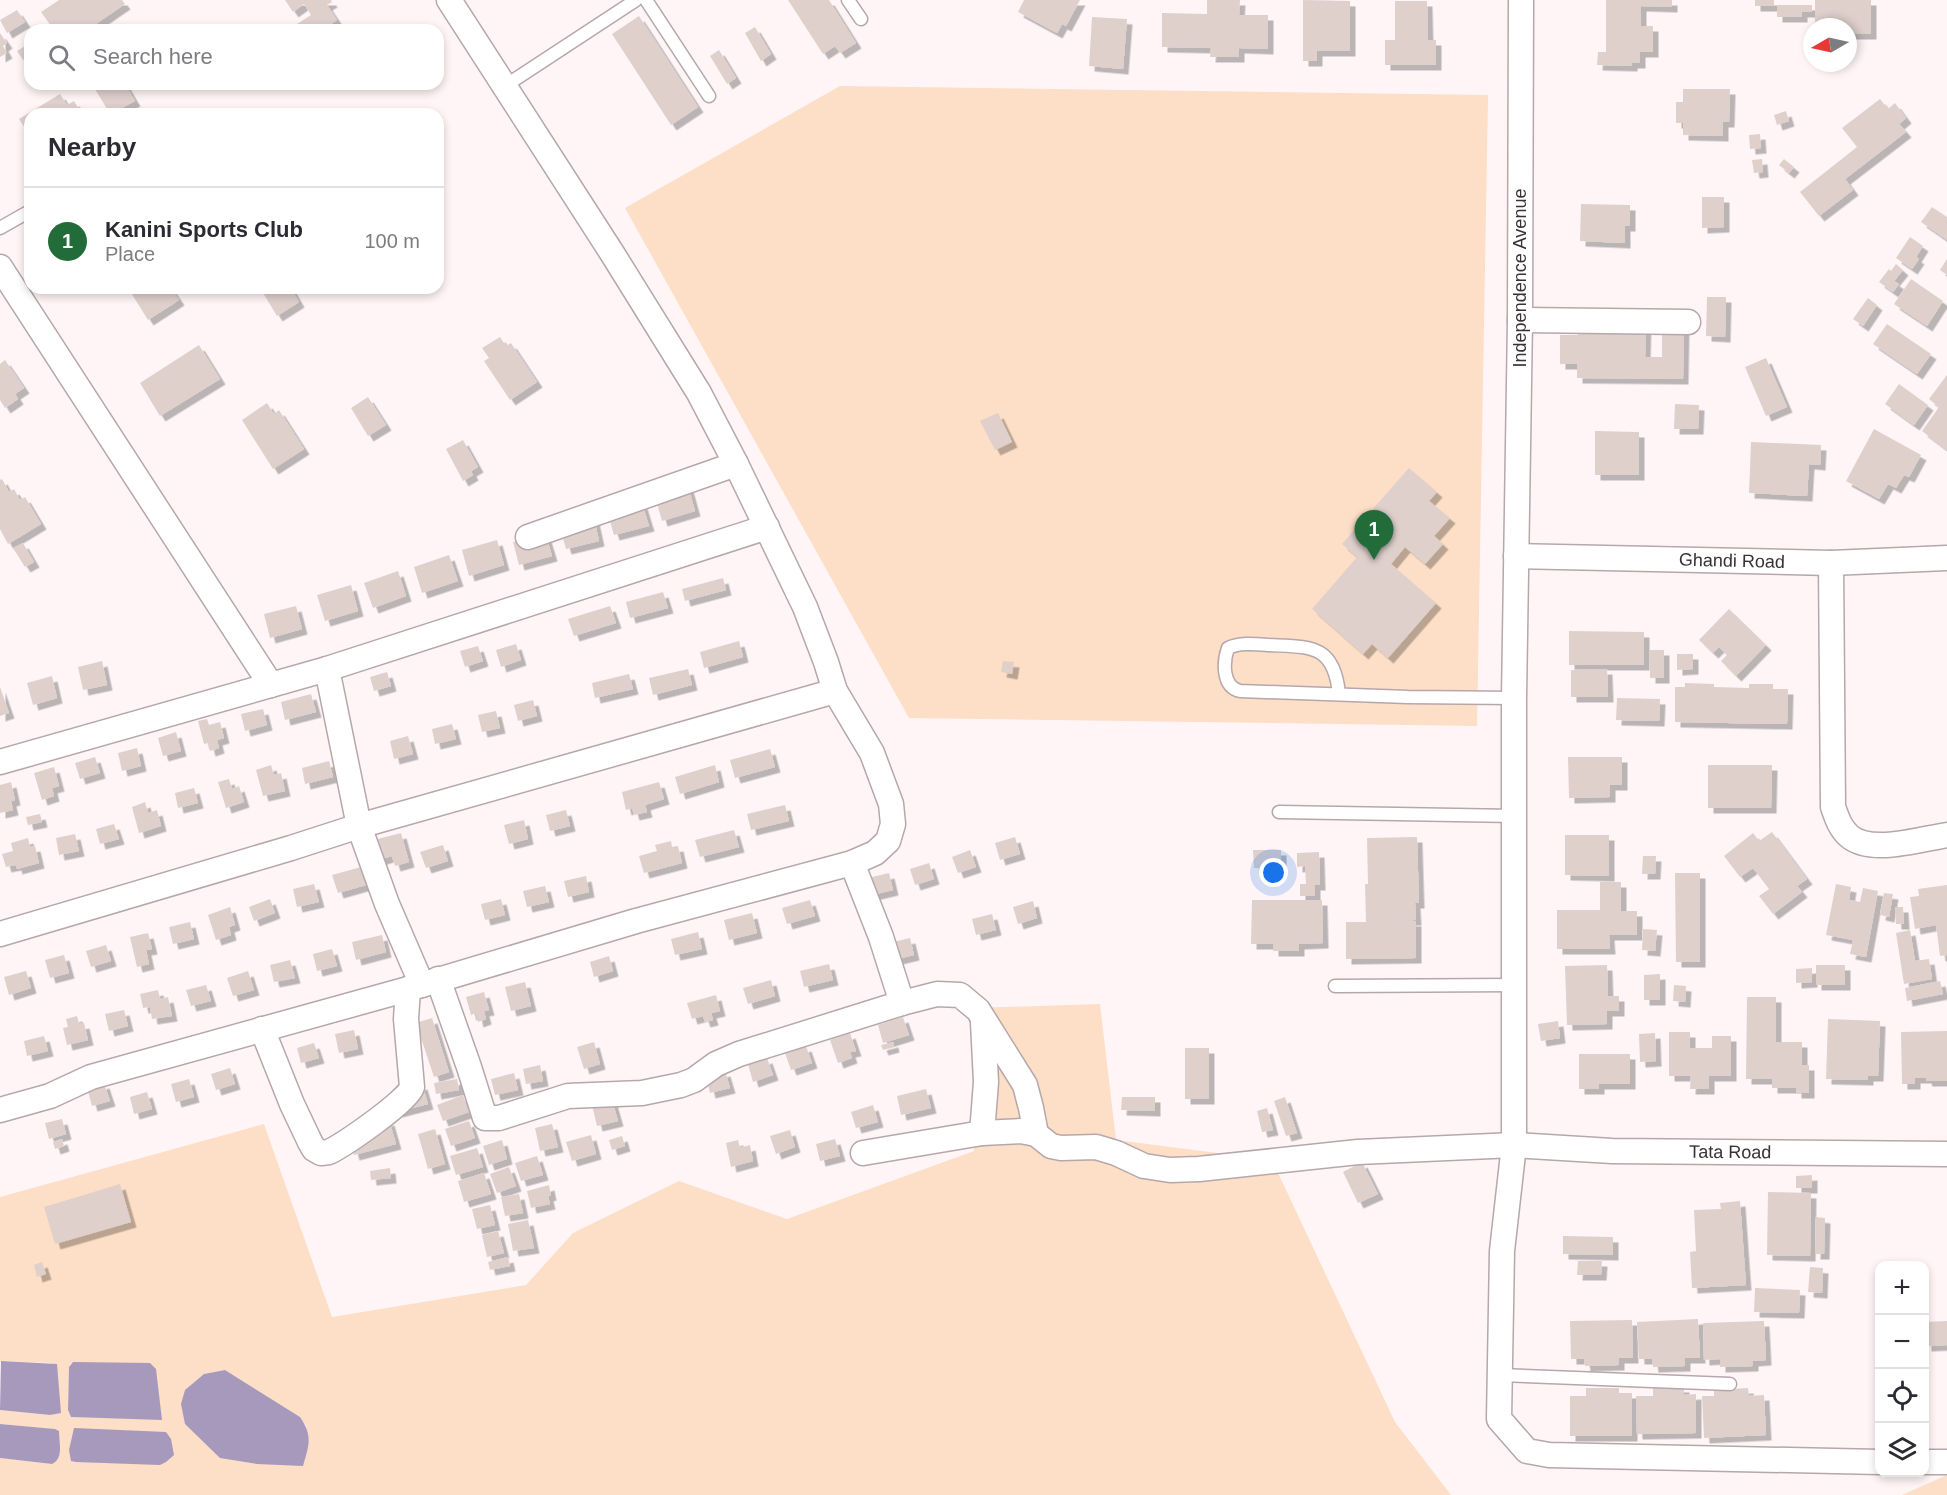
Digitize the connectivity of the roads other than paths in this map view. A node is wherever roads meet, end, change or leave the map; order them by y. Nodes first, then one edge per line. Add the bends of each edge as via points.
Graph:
1 (449, 0) edge
2 (636, 0) edge
3 (646, 0) edge
4 (848, 0) edge
5 (1521, 0) edge
6 (619, 5) edge
7 (861, 19) dead end
8 (506, 86) junction
9 (709, 96) dead end
10 (24, 214) edge
11 (0, 228) edge
12 (0, 267) edge
13 (1520, 320) junction
14 (1688, 322) dead end
15 (736, 464) junction
16 (767, 527) junction
17 (528, 537) dead end
18 (1516, 556) junction
19 (1947, 558) edge
20 (1831, 563) junction
21 (327, 669) junction
22 (271, 685) junction
23 (835, 691) junction
24 (1339, 694) junction
25 (1514, 698) junction
26 (0, 762) edge
27 (1279, 812) dead end
28 (1514, 816) junction
29 (359, 826) junction
30 (1947, 835) edge
31 (852, 863) junction
32 (0, 933) edge
33 (423, 984) junction
34 (1514, 985) junction
35 (1335, 986) dead end
36 (902, 1004) junction
37 (983, 1018) junction
38 (262, 1029) junction
39 (0, 1110) edge
40 (982, 1133) junction
41 (1036, 1134) junction
42 (1514, 1145) junction
43 (863, 1154) dead end
44 (1947, 1154) edge
45 (1500, 1375) junction
46 (1730, 1384) dead end
47 (1875, 1461) edge
48 (1929, 1462) edge
49 (1947, 1462) edge

1 - 8 street
2 - 6 lane
3 - 9 lane
4 - 7 lane
5 - 13 street, Independence Avenue
6 - 8 lane
8 - 15 street via 699,393
10 - 11 lane
12 - 22 street
13 - 14 street
13 - 18 street, Independence Avenue
15 - 16 street
15 - 17 street
16 - 21 street
16 - 23 street via 805,607
18 - 20 street, Ghandi Road
18 - 25 street, Independence Avenue
19 - 20 street, Ghandi Road
20 - 30 street via 1833,807 1839,824 1850,837 1864,844 1883,845
21 - 22 street
21 - 29 street
22 - 26 street
23 - 29 street
23 - 31 street via 872,753 891,804 893,824 888,841 875,853
24 - 24 lane via 1234,690 1226,679 1227,648 1254,644 1316,649 1334,667
24 - 25 lane
25 - 28 street, Independence Avenue
27 - 28 lane
28 - 34 street, Independence Avenue
29 - 32 street
29 - 33 street via 387,904
31 - 33 street
31 - 36 street
33 - 36 street via 469,1067 485,1118 493,1119 568,1096 642,1093 681,1085 726,1059
33 - 38 street
33 - 38 street via 406,1019 410,1093 329,1152 321,1153 310,1142
34 - 35 lane
34 - 42 street, Independence Avenue
36 - 37 street via 937,994 960,995
37 - 40 street via 986,1082
37 - 41 street via 1025,1085
38 - 39 street via 91,1077 51,1096
40 - 41 street
40 - 43 street
41 - 42 street, Tata Road via 1051,1146 1096,1147 1144,1166 1170,1170 1358,1152
42 - 44 street, Tata Road via 1612,1151
42 - 45 street, Independence Avenue via 1502,1251
45 - 46 lane
45 - 47 street, Independence Avenue via 1499,1419 1527,1451 1549,1455
48 - 49 street

